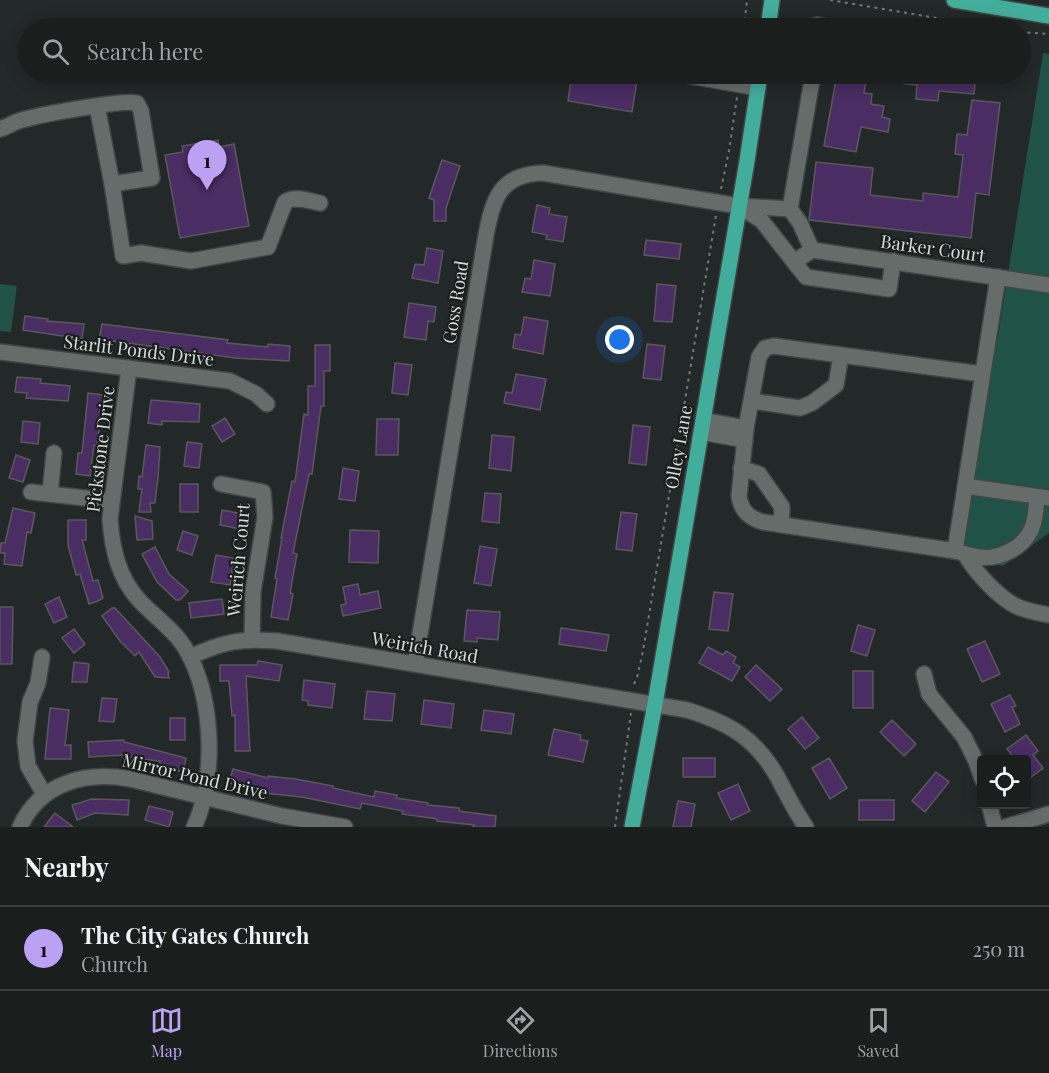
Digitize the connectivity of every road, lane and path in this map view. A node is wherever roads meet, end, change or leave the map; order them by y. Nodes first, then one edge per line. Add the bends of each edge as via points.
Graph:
1 (747, 0) edge
2 (772, 0) edge
3 (830, 0) edge
4 (954, 0) edge
5 (1049, 16) edge
6 (745, 18) edge
7 (769, 18) edge
8 (937, 18) edge
9 (1031, 33) edge
10 (1049, 34) edge
11 (738, 84) edge
12 (759, 84) edge
13 (811, 84) edge
14 (97, 106) junction
15 (0, 129) edge
16 (112, 184) junction
17 (721, 189) dead end
18 (320, 202) dead end
19 (740, 206) junction
20 (717, 209) dead end
21 (790, 209) junction
22 (812, 250) junction
23 (892, 261) junction
24 (794, 262) junction
25 (998, 277) junction
26 (1049, 285) edge
27 (0, 352) edge
28 (841, 355) junction
29 (129, 368) junction
30 (982, 374) junction
31 (752, 401) junction
32 (267, 404) dead end
33 (702, 426) junction
34 (745, 434) junction
35 (54, 453) dead end
36 (741, 468) junction
37 (221, 484) dead end
38 (965, 486) junction
39 (31, 492) dead end
40 (50, 494) junction
41 (1043, 498) edge
42 (112, 501) junction
43 (781, 525) junction
44 (960, 553) junction
45 (1049, 615) edge
46 (252, 639) junction
47 (42, 657) dead end
48 (190, 657) junction
49 (415, 664) junction
50 (924, 674) dead end
51 (634, 684) dead end
52 (655, 704) junction
53 (632, 707) dead end
54 (977, 765) edge
55 (44, 794) junction
56 (202, 797) junction
57 (990, 809) edge
58 (1049, 814) edge
59 (20, 827) edge
60 (194, 827) edge
61 (345, 827) edge
62 (615, 827) edge
63 (632, 827) edge
64 (806, 827) edge
65 (995, 827) edge
66 (1005, 827) edge

1 - 6 path
2 - 7 main road
3 - 8 path
4 - 5 main road
9 - 10 path
11 - 17 path
12 - 19 main road, Olley Lane
13 - 21 street
14 - 15 street via 21,120
14 - 16 street
14 - 16 street via 130,101 137,103 141,111 152,178
16 - 18 street via 123,256 141,253 191,261 268,247 285,202 295,198
19 - 21 street
19 - 24 street via 762,221
19 - 33 main road, Olley Lane
19 - 49 street, Goss Road via 543,173 513,181 496,197 486,235
20 - 51 path via 643,651
21 - 22 street
22 - 23 street, Barker Court
22 - 24 street
23 - 24 street via 888,290 806,277
23 - 25 street, Barker Court
25 - 26 street, Barker Court
25 - 30 street
27 - 29 street, Starlit Ponds Drive
28 - 30 street
28 - 31 street via 836,385 812,403 800,408
28 - 31 street via 774,345 765,348 759,357
29 - 32 street, Starlit Ponds Drive via 230,381
29 - 42 street, Pickstone Drive
30 - 38 street
31 - 34 street
33 - 34 street
33 - 52 main road, Olley Lane
34 - 36 street
35 - 40 street
36 - 43 street via 759,474 782,507
36 - 43 street via 739,496 744,510 750,518
37 - 46 street, Weirich Court via 263,492 265,517 253,592
38 - 41 street
38 - 44 street
39 - 40 street
40 - 42 street
41 - 44 street via 1025,540 1015,548 990,557
42 - 48 street, Pickstone Drive via 113,549 123,577 139,600 179,639
43 - 44 street
44 - 45 street via 1009,601
46 - 48 street, Weirich Road via 214,645
46 - 49 street, Weirich Road
47 - 55 street via 25,741 28,766
48 - 56 street, Pickstone Drive via 204,697 209,734 208,775
49 - 52 street, Weirich Road
50 - 54 street via 929,694 964,737
52 - 63 main road, Olley Lane
52 - 64 street, Weirich Road via 713,718 743,735 770,764
53 - 62 path
55 - 56 street, Mirror Pond Drive via 75,781 106,776
55 - 59 street, Mirror Pond Drive
56 - 60 street, Pickstone Drive
56 - 61 street, Mirror Pond Drive
57 - 65 street
58 - 66 street

